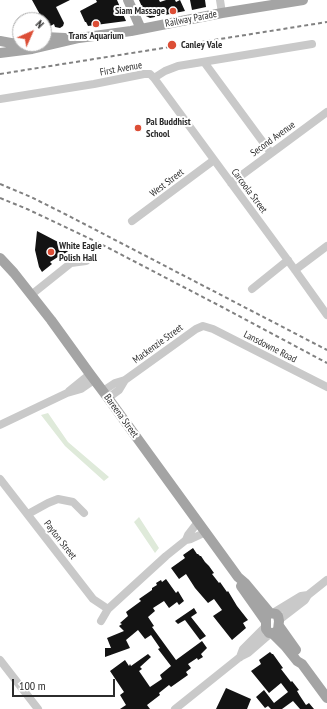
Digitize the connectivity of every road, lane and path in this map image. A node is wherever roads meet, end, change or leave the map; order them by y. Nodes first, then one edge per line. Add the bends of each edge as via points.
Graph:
1 (128, 0) edge
2 (220, 0) edge
3 (304, 0) edge
4 (222, 13) junction
5 (141, 29) junction
6 (0, 39) edge
7 (74, 39) junction
8 (52, 40) edge
9 (12, 42) edge
10 (312, 44) dead end
11 (12, 45) edge
12 (0, 50) edge
13 (0, 53) edge
14 (204, 62) junction
15 (154, 78) junction
16 (0, 99) edge
17 (327, 112) edge
18 (271, 153) junction
19 (214, 160) junction
20 (231, 183) junction
21 (132, 221) dead end
22 (327, 246) edge
23 (0, 253) edge
24 (0, 258) edge
25 (288, 260) junction
26 (86, 262) dead end
27 (295, 270) junction
28 (12, 271) junction
29 (252, 288) dead end
30 (32, 295) junction
31 (327, 315) edge
32 (203, 326) joint
33 (92, 377) junction
34 (327, 387) edge
35 (106, 395) junction
36 (0, 425) edge
37 (0, 479) edge
38 (84, 513) dead end
39 (28, 514) junction
40 (198, 522) junction
41 (206, 532) junction
42 (186, 540) junction
43 (327, 580) edge
44 (108, 609) junction
45 (101, 621) dead end
46 (272, 623) junction
47 (0, 660) edge
48 (327, 698) edge
49 (38, 709) edge
50 (175, 709) edge

1 - 5 main road
2 - 4 street
3 - 4 main road, Railway Parade
4 - 5 main road, Railway Parade
5 - 7 main road, Railway Parade
6 - 9 main road
7 - 8 main road, Railway Parade
7 - 13 main road, Railway Parade via 32,49
10 - 14 street, First Avenue
11 - 12 main road
14 - 15 street, First Avenue via 174,67
14 - 18 street
15 - 16 street, First Avenue via 150,74 144,74
15 - 19 street, Carcoola Street
17 - 18 street, Second Avenue
18 - 20 street, Second Avenue
19 - 20 street, Carcoola Street
19 - 21 street, West Street
20 - 25 street, Carcoola Street
22 - 27 street
23 - 28 main road
24 - 28 main road, Bareena Street
25 - 27 street, Carcoola Street
25 - 29 street
26 - 30 street via 71,263
27 - 31 street, Carcoola Street
28 - 30 main road, Bareena Street
30 - 33 main road, Bareena Street
32 - 34 street, Lansdowne Road
32 - 35 street, Mackenzie Street via 125,380 115,384
33 - 35 main road, Bareena Street
33 - 36 street via 67,393
35 - 40 main road, Bareena Street
37 - 39 street, Payton Street
38 - 39 street via 73,502 58,498
39 - 44 street, Payton Street via 93,599
40 - 41 main road, Bareena Street
40 - 42 street
41 - 42 street
41 - 46 main road, Bareena Street via 238,577 241,588
42 - 44 street
43 - 46 street via 301,596
44 - 45 street
46 - 48 main road, Bareena Street via 300,656 302,664
46 - 50 street via 248,653
47 - 49 street

